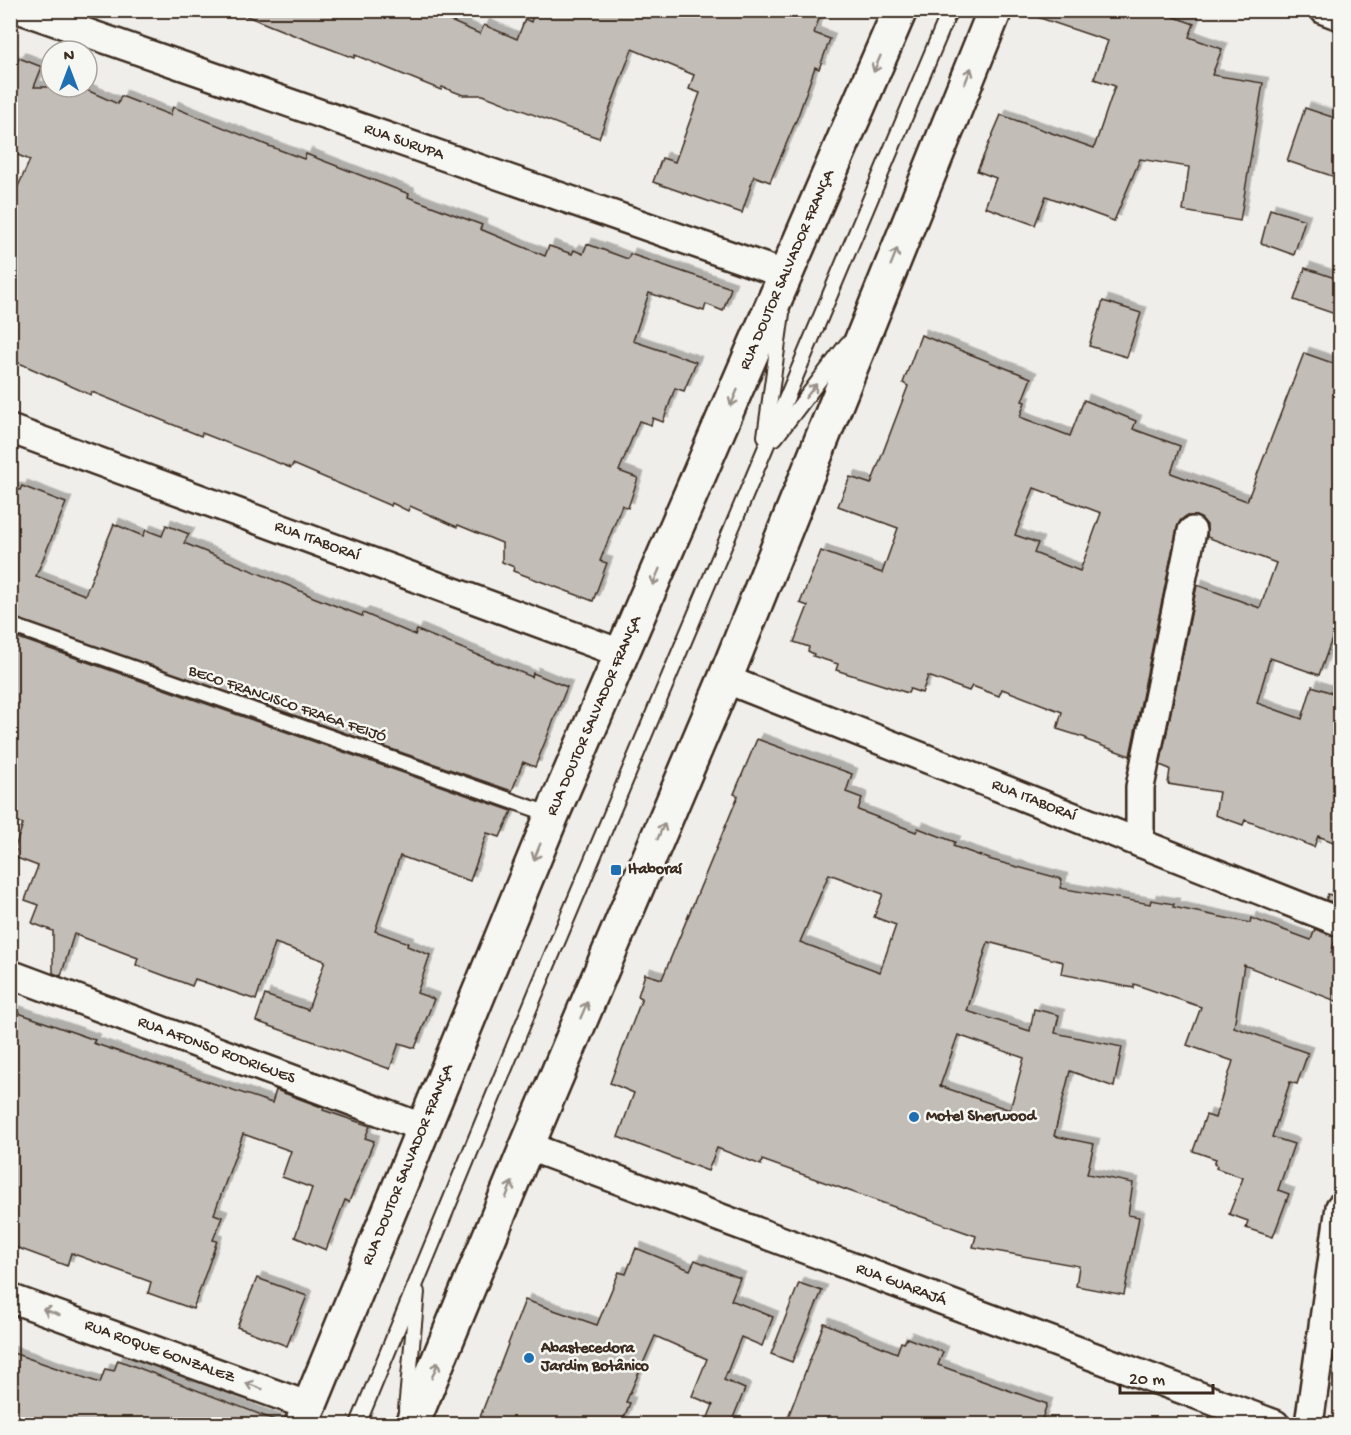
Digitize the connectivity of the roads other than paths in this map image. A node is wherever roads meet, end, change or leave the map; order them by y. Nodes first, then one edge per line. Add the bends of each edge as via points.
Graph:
1 (21, 10) edge
2 (900, 10) edge
3 (950, 10) edge
4 (995, 10) edge
5 (1324, 10) edge
6 (1341, 16) edge
7 (787, 275) junction
8 (872, 311) junction
9 (10, 429) edge
10 (762, 454) junction
11 (1192, 531) dead end
12 (10, 626) edge
13 (623, 654) junction
14 (725, 679) junction
15 (552, 815) junction
16 (1140, 843) junction
17 (1341, 922) edge
18 (10, 974) edge
19 (424, 1128) junction
20 (527, 1146) junction
21 (1341, 1207) edge
22 (418, 1276) junction
23 (10, 1298) edge
24 (305, 1415) edge
25 (358, 1425) edge
26 (405, 1425) edge
27 (412, 1425) edge
28 (1275, 1425) edge
29 (1309, 1425) edge

1 - 7 street, RUA SURUPA
2 -> 7 main road, RUA DOUTOR SALVADOR FRANÇA
3 - 10 lane
8 -> 4 main road
5 - 6 street
7 - 10 lane
7 -> 13 main road, RUA DOUTOR SALVADOR FRANÇA
10 -> 8 lane
8 - 14 main road
9 - 13 street, RUA ITABORAÍ
10 - 22 lane
11 - 16 street via 1140,787
12 - 15 lane, BECO FRANCISCO FRAGA FEIJÓ
13 - 15 main road, RUA DOUTOR SALVADOR FRANÇA
14 - 16 street, RUA ITABORAÍ
20 -> 14 main road
15 -> 19 main road, RUA DOUTOR SALVADOR FRANÇA
16 - 17 street, RUA ITABORAÍ
18 - 19 street, RUA AFONSO RODRIGUES
19 - 24 main road, RUA DOUTOR SALVADOR FRANÇA
27 -> 20 main road
20 - 28 street, RUA GUARAJÁ
21 - 29 street
22 - 25 lane
22 - 26 lane
24 -> 23 street, RUA ROQUE GONZALEZ

